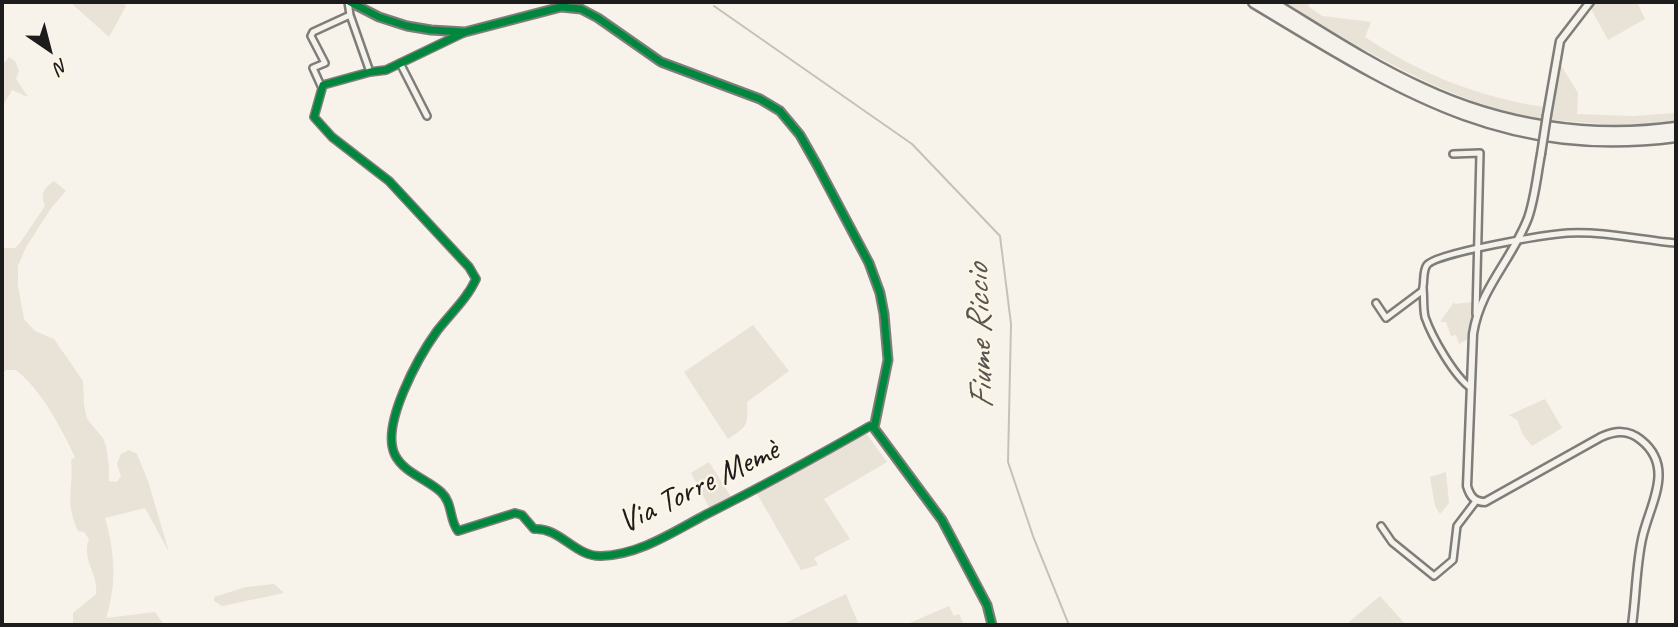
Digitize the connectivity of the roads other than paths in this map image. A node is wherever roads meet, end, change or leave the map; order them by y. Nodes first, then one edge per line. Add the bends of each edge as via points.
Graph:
1 (349, 2) edge
2 (1254, 2) edge
3 (1270, 2) edge
4 (1590, 2) edge
5 (350, 15) junction
6 (465, 32) junction
7 (1333, 44) junction
8 (400, 63) junction
9 (370, 72) junction
10 (322, 88) junction
11 (427, 116) dead end
12 (1676, 128) edge
13 (1676, 136) edge
14 (1453, 154) dead end
15 (1517, 241) junction
16 (1676, 243) edge
17 (1478, 248) junction
18 (1423, 288) junction
19 (1376, 303) dead end
20 (1476, 314) junction
21 (1471, 388) junction
22 (874, 428) junction
23 (1476, 501) junction
24 (1381, 526) dead end
25 (992, 625) edge
26 (1632, 625) edge

1 - 5 street
1 - 6 street via 407,26
2 - 7 highway
3 - 7 highway
4 - 15 street, bridge via 1560,41 1528,216
5 - 9 street
5 - 10 street via 311,36 325,63 313,68
6 - 8 street
6 - 22 street via 561,7 581,9 661,62 780,111 817,165 877,285 889,348
7 - 12 highway via 1420,88 1495,116 1584,131
7 - 13 highway via 1425,100 1506,127 1584,139
8 - 9 street
8 - 11 street
9 - 10 street
10 - 22 street, Via Torre Memè via 314,117 332,137 389,181 476,279 420,360 391,435 400,463 446,498 458,531 514,513 522,515 534,530 553,532 590,556 622,553 659,539 870,426
14 - 17 street via 1480,153
15 - 16 street via 1566,233
15 - 17 street
15 - 20 street
17 - 18 street via 1430,261
17 - 20 street
18 - 19 street via 1386,318
18 - 21 street via 1429,325 1453,370
20 - 21 street
21 - 23 street via 1467,486
22 - 25 street via 942,520 987,605
23 - 24 street via 1457,526 1453,560 1434,576 1392,542
23 - 26 street via 1498,497 1612,432 1640,439 1658,462 1659,482 1642,537

